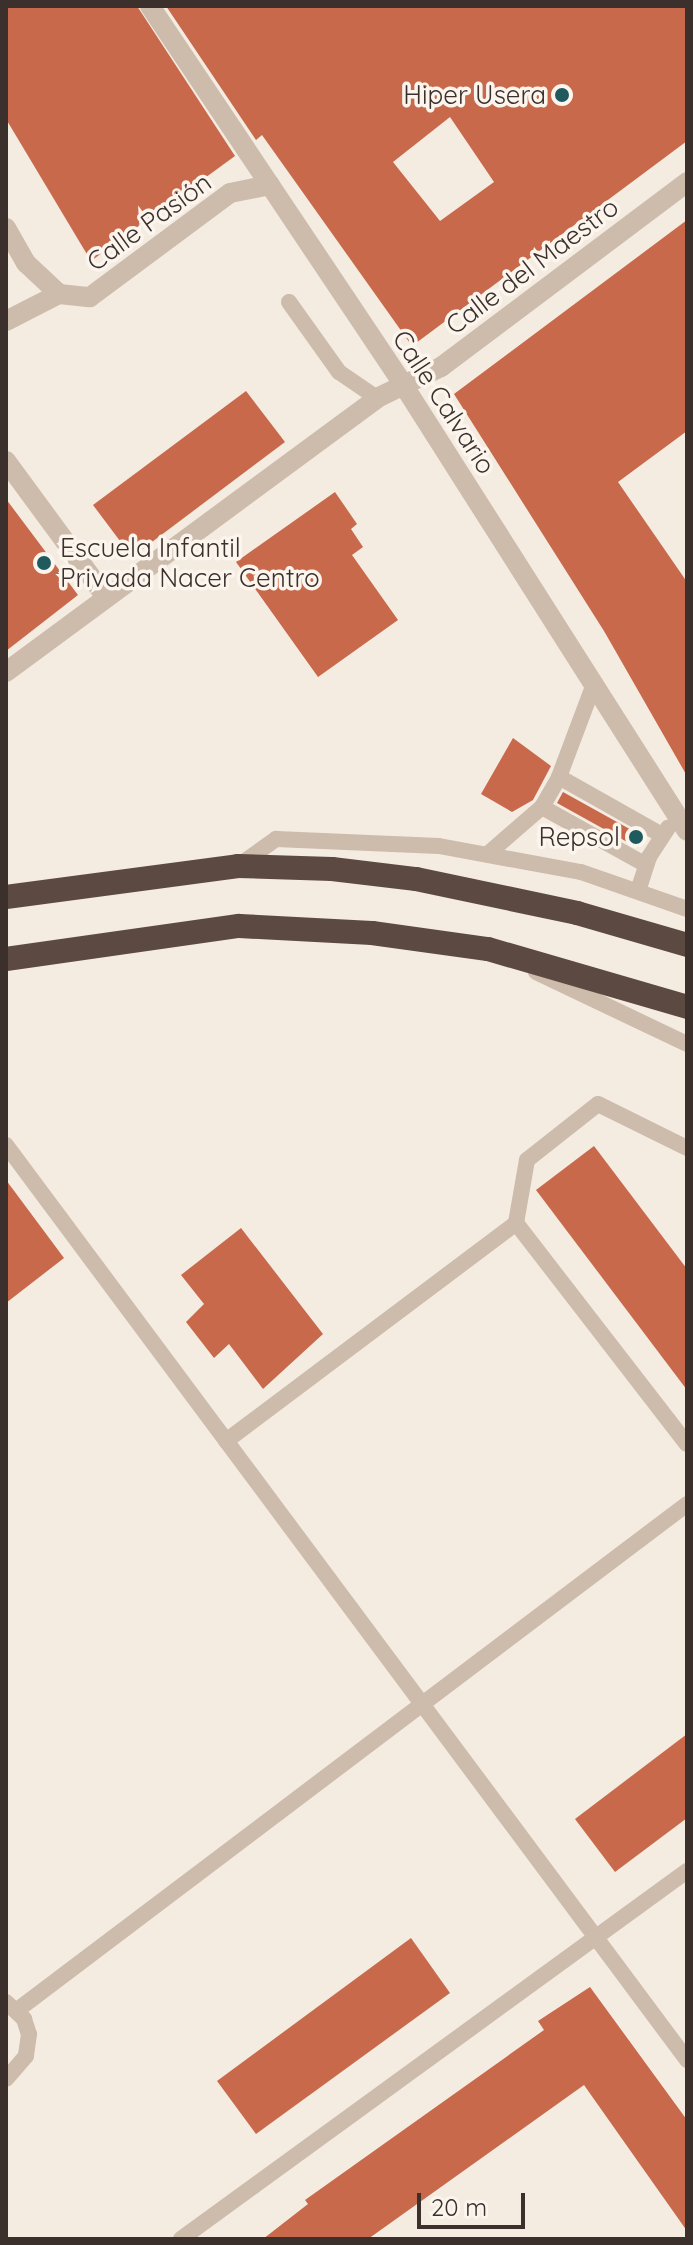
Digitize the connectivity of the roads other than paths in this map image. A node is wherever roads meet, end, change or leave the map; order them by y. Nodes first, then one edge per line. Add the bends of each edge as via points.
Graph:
1 (150, 6) edge
2 (687, 182) edge
3 (270, 185) junction
4 (6, 228) edge
5 (59, 294) junction
6 (289, 302) dead end
7 (6, 321) edge
8 (404, 386) junction
9 (377, 398) junction
10 (6, 461) edge
11 (106, 597) junction
12 (6, 672) edge
13 (594, 684) junction
14 (559, 777) junction
15 (542, 807) junction
16 (682, 824) edge
17 (662, 835) junction
18 (490, 852) junction
19 (646, 865) junction
20 (238, 866) junction
21 (638, 891) junction
22 (6, 897) edge
23 (687, 909) edge
24 (687, 945) edge
25 (488, 949) junction
26 (6, 959) edge
27 (687, 1007) edge
28 (687, 1044) edge
29 (6, 1145) edge
30 (687, 1148) edge
31 (516, 1223) junction
32 (226, 1441) junction
33 (687, 1444) edge
34 (687, 1504) edge
35 (424, 1701) junction
36 (687, 1871) edge
37 (596, 1936) junction
38 (11, 2006) edge
39 (687, 2060) edge
40 (6, 2079) edge
41 (181, 2239) edge

1 - 3 street, Calle Calvario
2 - 8 street, Calle del Maestro via 441,367
3 - 5 street, Calle Pasión via 230,193 90,297
3 - 8 street, Calle Calvario
4 - 5 street via 26,263
5 - 7 street
6 - 9 lane via 339,372
8 - 9 street, Calle del Maestro
8 - 13 street, Calle Calvario
9 - 11 street, Calle del Maestro
10 - 11 street
11 - 12 street, Calle del Maestro
13 - 14 lane
13 - 16 street, Calle Calvario
14 - 15 lane
14 - 17 lane
15 - 18 lane
15 - 19 lane
16 - 17 lane
17 - 19 lane
18 - 20 lane via 276,839
18 - 21 lane
19 - 21 lane
20 - 22 highway
20 - 24 highway via 416,879 577,913
21 - 23 lane
25 - 26 highway via 372,933 239,926
25 - 27 highway
25 - 28 lane
29 - 32 lane
30 - 31 lane via 598,1104 527,1160
31 - 32 lane
31 - 33 lane
32 - 35 lane
34 - 35 lane
35 - 37 lane
35 - 38 lane
36 - 37 lane
37 - 39 lane
37 - 41 lane
38 - 40 lane via 29,2034 26,2056

